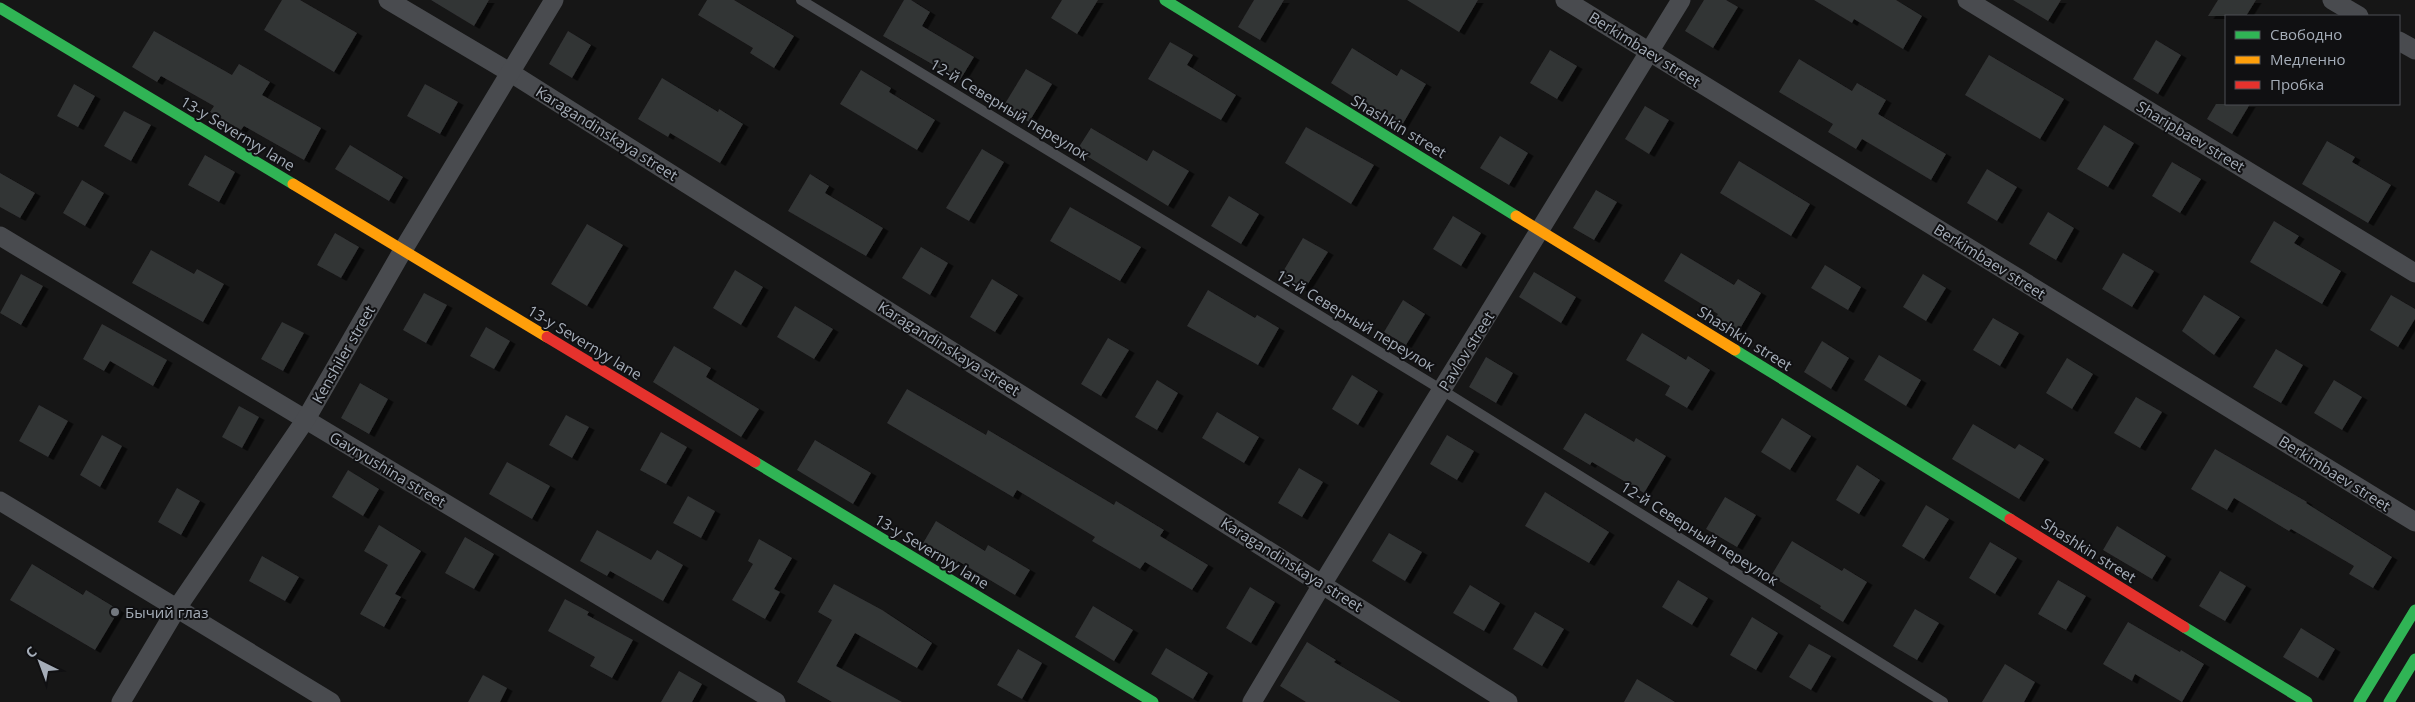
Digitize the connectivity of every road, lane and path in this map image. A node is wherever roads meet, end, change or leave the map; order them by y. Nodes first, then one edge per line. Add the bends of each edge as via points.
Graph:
1 (388, 0) edge
2 (554, 0) edge
3 (801, 0) edge
4 (1165, 0) edge
5 (1565, 0) edge
6 (1681, 0) edge
7 (1967, 0) edge
8 (2332, 0) edge
9 (0, 8) edge
10 (2357, 15) edge
11 (2400, 41) edge
12 (2415, 50) edge
13 (1650, 52) junction
14 (511, 72) junction
15 (1540, 229) junction
16 (0, 236) edge
17 (404, 250) junction
18 (2415, 273) edge
19 (1442, 390) junction
20 (306, 419) junction
21 (0, 502) edge
22 (2415, 522) edge
23 (1322, 583) junction
24 (177, 608) junction
25 (2415, 610) edge
26 (2415, 659) edge
27 (2409, 695) dead end
28 (121, 702) edge
29 (331, 702) edge
30 (776, 702) edge
31 (1153, 702) edge
32 (1252, 702) edge
33 (1508, 702) edge
34 (1943, 702) edge
35 (2308, 702) edge
36 (2359, 702) edge
37 (2389, 702) edge
38 (2397, 702) edge

1 - 14 street, Karagandinskaya street
2 - 14 street, Kenshiler street
3 - 19 lane, 12-й Северный переулок
4 - 15 street, Shashkin street
5 - 13 street, Berkimbaev street
6 - 13 street, Pavlov street
7 - 18 street, Sharipbaev street
8 - 10 street
9 - 17 street, 13-y Severnyy lane
11 - 12 street
13 - 15 street, Pavlov street
13 - 22 street, Berkimbaev street
14 - 17 street, Kenshiler street
14 - 23 street, Karagandinskaya street
15 - 19 street, Pavlov street
15 - 35 street, Shashkin street
16 - 20 street, Gavryushina street
17 - 20 street, Kenshiler street
17 - 31 street, 13-y Severnyy lane
19 - 23 street, Pavlov street
19 - 34 lane, 12-й Северный переулок
20 - 24 street, Kenshiler street
20 - 30 street, Gavryushina street
21 - 24 street
23 - 32 street, Pavlov street
23 - 33 street, Karagandinskaya street
24 - 28 street, Kenshiler street
24 - 29 street
25 - 36 street
26 - 37 street
27 - 38 street

